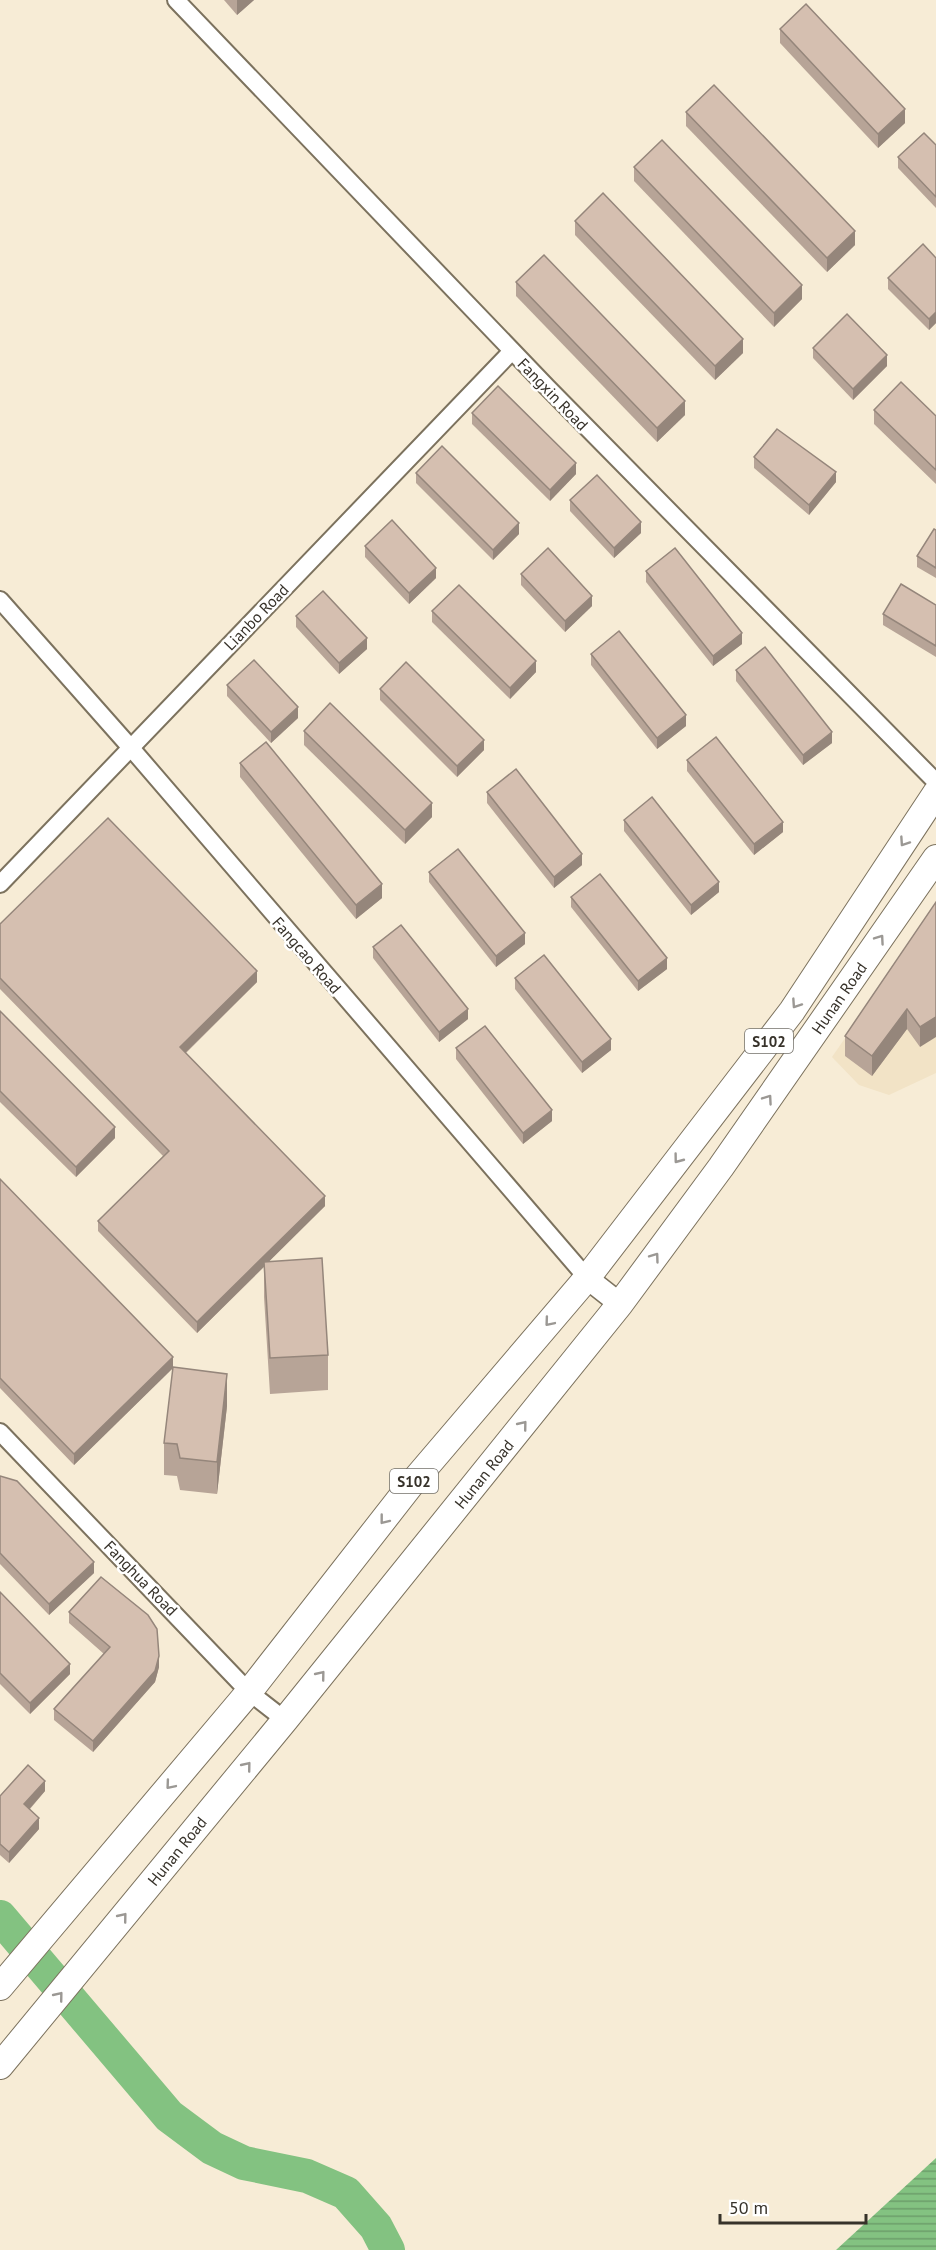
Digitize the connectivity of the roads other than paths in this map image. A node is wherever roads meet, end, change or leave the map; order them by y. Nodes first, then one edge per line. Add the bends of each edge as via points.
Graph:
1 (176, 0) edge
2 (512, 351) junction
3 (0, 600) edge
4 (131, 748) junction
5 (936, 782) edge
6 (936, 793) edge
7 (936, 858) edge
8 (0, 884) edge
9 (587, 1278) junction
10 (620, 1304) junction
11 (0, 1432) edge
12 (249, 1692) junction
13 (285, 1720) junction
14 (0, 1987) edge
15 (0, 2066) edge

1 - 2 street, Fangxin Road
2 - 4 street, Lianbo Road
2 - 5 street, Fangxin Road
3 - 4 street, Fangcao Road
4 - 8 street, Lianbo Road
4 - 9 street, Fangcao Road
6 -> 9 main road, Hunan Road / S102 via 792,1011
10 -> 7 main road, Hunan Road / S102 via 721,1167
9 - 10 street, Fangcao Road
9 -> 12 main road, Hunan Road / S102 via 413,1482
13 -> 10 main road, Hunan Road / S102
11 - 12 street, Fanghua Road
12 - 13 street, Fanghua Road
12 -> 14 main road, Hunan Road / S102
15 -> 13 main road, Hunan Road / S102

